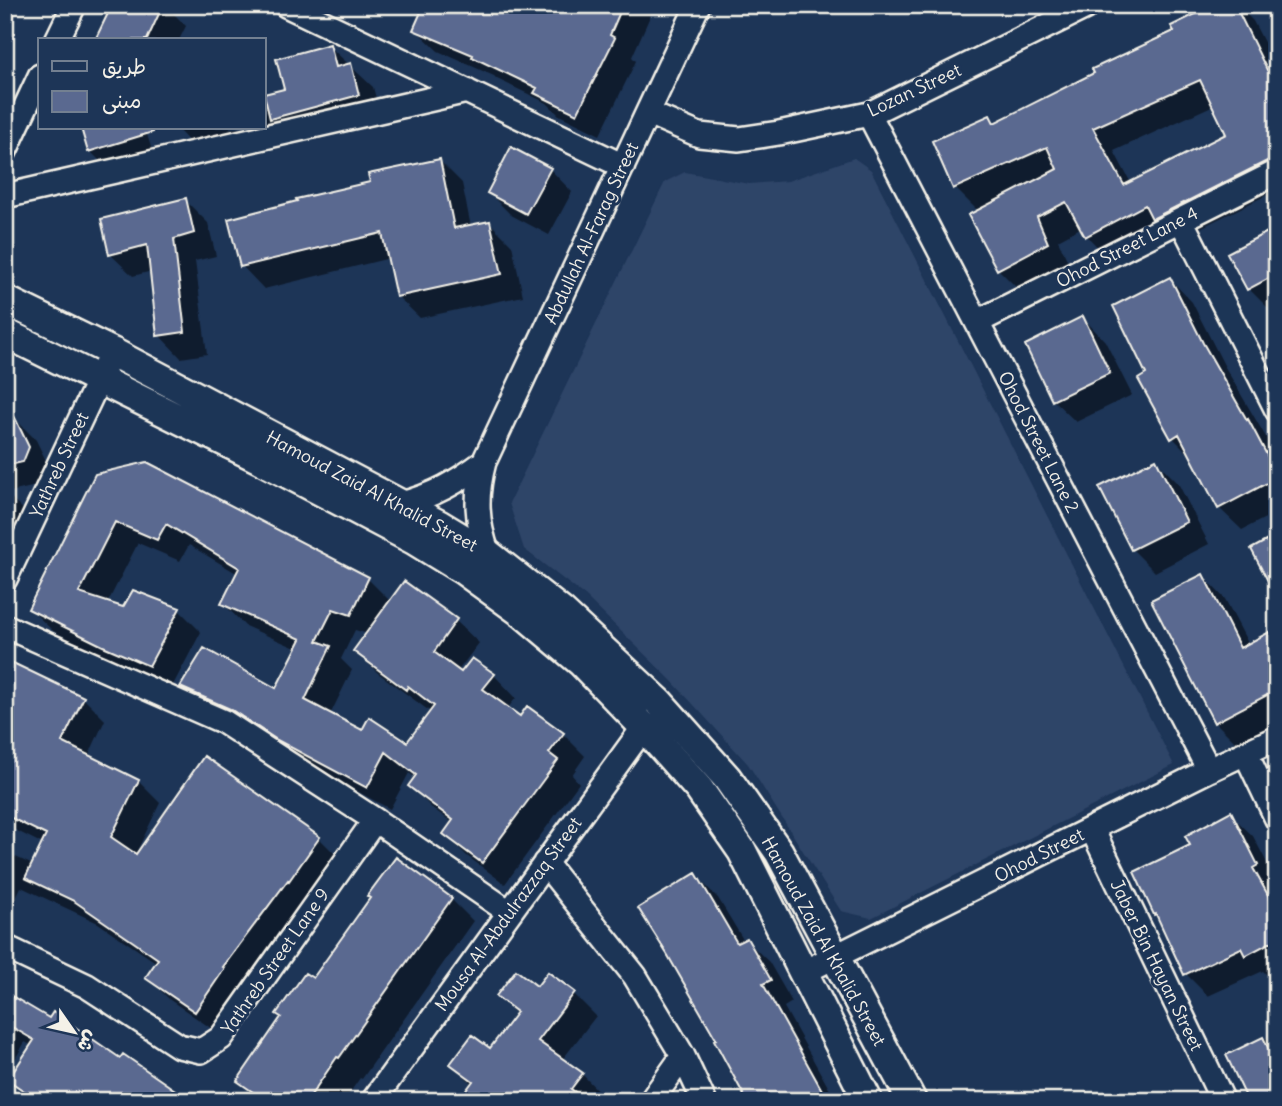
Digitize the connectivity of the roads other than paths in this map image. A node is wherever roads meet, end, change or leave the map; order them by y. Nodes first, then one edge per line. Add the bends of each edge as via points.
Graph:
1 (74, 5) edge
2 (286, 5) edge
3 (698, 5) edge
4 (1090, 5) edge
5 (58, 38) edge
6 (38, 80) edge
7 (467, 91) junction
8 (648, 113) junction
9 (869, 114) junction
10 (5, 150) edge
11 (623, 166) junction
12 (1277, 172) edge
13 (5, 196) edge
14 (1181, 220) junction
15 (5, 300) edge
16 (977, 322) junction
17 (5, 333) edge
18 (111, 352) junction
19 (99, 380) junction
20 (1271, 388) edge
21 (1277, 411) edge
22 (484, 461) junction
23 (401, 504) junction
24 (488, 554) junction
25 (5, 579) edge
26 (5, 626) edge
27 (644, 727) junction
28 (1277, 738) edge
29 (1246, 754) junction
30 (1209, 771) junction
31 (1277, 818) edge
32 (375, 820) junction
33 (1092, 829) junction
34 (545, 863) junction
35 (509, 912) junction
36 (5, 947) edge
37 (835, 956) junction
38 (802, 974) junction
39 (683, 1056) junction
40 (373, 1101) edge
41 (650, 1101) edge
42 (704, 1101) edge
43 (868, 1101) edge
44 (912, 1101) edge
45 (1223, 1101) edge

1 - 5 street
2 - 7 street
3 - 8 street, Abdullah Al-Farag Street
4 - 9 street, Lozan Street
6 - 10 street
7 - 11 street
7 - 13 street
8 - 9 street, Lozan Street via 699,135 739,139
8 - 11 street, Abdullah Al-Farag Street
9 - 16 street, Ohod Street Lane 2
11 - 22 street, Abdullah Al-Farag Street
12 - 14 street, Ohod Street Lane 4
14 - 16 street, Ohod Street Lane 4
14 - 20 street
15 - 18 main road, Hamoud Zaid Al Khalid Street
16 - 30 street, Ohod Street Lane 2
17 - 19 main road, Hamoud Zaid Al Khalid Street
18 - 19 street, Yathreb Street
18 - 23 main road, Hamoud Zaid Al Khalid Street
19 - 25 street, Yathreb Street
19 - 27 main road, Hamoud Zaid Al Khalid Street via 260,459 463,570 581,662
20 - 21 street
22 - 23 street, Abdullah Al-Farag Street via 437,493
22 - 24 street, Abdullah Al-Farag Street via 477,499
23 - 24 main road, Hamoud Zaid Al Khalid Street
24 - 37 main road, Hamoud Zaid Al Khalid Street via 562,612 659,702 727,778 779,852
26 - 32 street via 224,722
27 - 34 street, Mousa Al-Abdulrazzaq Street
27 - 38 main road, Hamoud Zaid Al Khalid Street via 699,789 742,852
28 - 29 street, Ohod Street
29 - 30 street, Ohod Street
29 - 31 street
30 - 33 street, Ohod Street
32 - 35 street
32 - 36 street, Yathreb Street Lane 9 via 221,1038 201,1051 179,1046 87,986
33 - 37 street, Ohod Street
33 - 45 street, Jaber Bin Hayan Street
34 - 35 street, Mousa Al-Abdulrazzaq Street
34 - 39 street via 635,976
35 - 40 street, Mousa Al-Abdulrazzaq Street
37 - 38 street, Ohod Street
37 - 44 main road, Hamoud Zaid Al Khalid Street
38 - 43 main road, Hamoud Zaid Al Khalid Street
39 - 41 street
39 - 42 street

